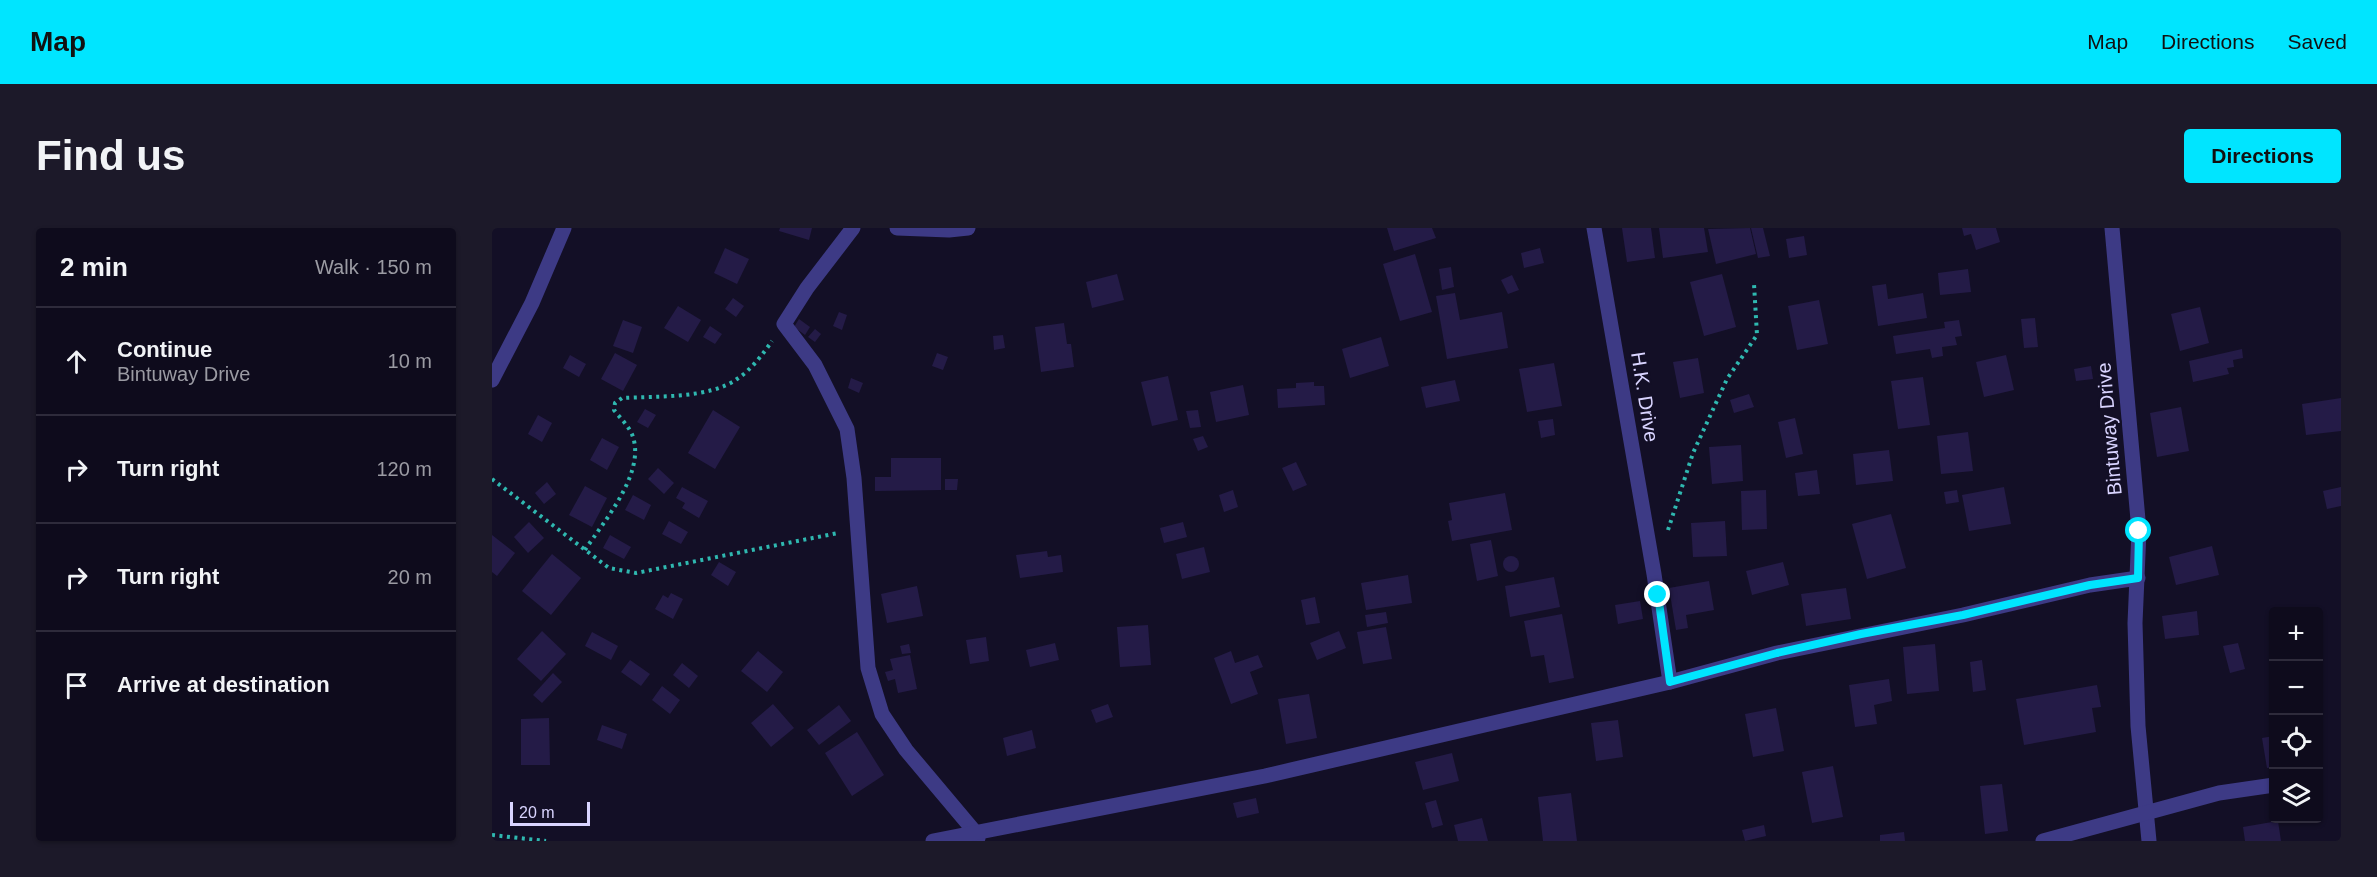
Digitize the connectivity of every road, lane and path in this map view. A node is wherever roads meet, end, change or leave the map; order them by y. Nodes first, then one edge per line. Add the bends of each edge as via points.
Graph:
1 (564, 228) edge
2 (853, 228) edge
3 (897, 228) edge
4 (968, 228) edge
5 (1594, 228) edge
6 (2112, 228) edge
7 (949, 229) edge
8 (1754, 284) dead end
9 (784, 324) junction
10 (492, 380) edge
11 (492, 479) edge
12 (857, 529) junction
13 (1665, 541) dead end
14 (585, 550) junction
15 (2138, 578) junction
16 (1670, 682) junction
17 (2269, 786) edge
18 (2146, 811) junction
19 (492, 835) edge
20 (977, 837) edge
21 (546, 841) edge
22 (933, 841) edge
23 (2043, 841) edge
24 (2150, 841) edge

1 - 10 street via 532,303
2 - 9 street
3 - 7 street
4 - 7 street
5 - 16 street, H.K. Drive
6 - 15 street, Bintuway Drive via 2139,531
8 - 13 path via 1757,335 1726,380 1693,453
9 - 12 street via 815,365 847,429
9 - 14 path via 738,379 711,391 622,398 615,403 614,410 632,434 637,453 628,484
11 - 14 path
12 - 14 path via 636,573 609,568
12 - 20 street via 868,668 882,714 906,750
15 - 16 street via 1830,641
15 - 18 street, Bintuway Drive via 2138,726
16 - 20 street via 1265,776
17 - 18 street
18 - 23 street
18 - 24 street, Bintuway Drive
19 - 21 path
20 - 22 street

